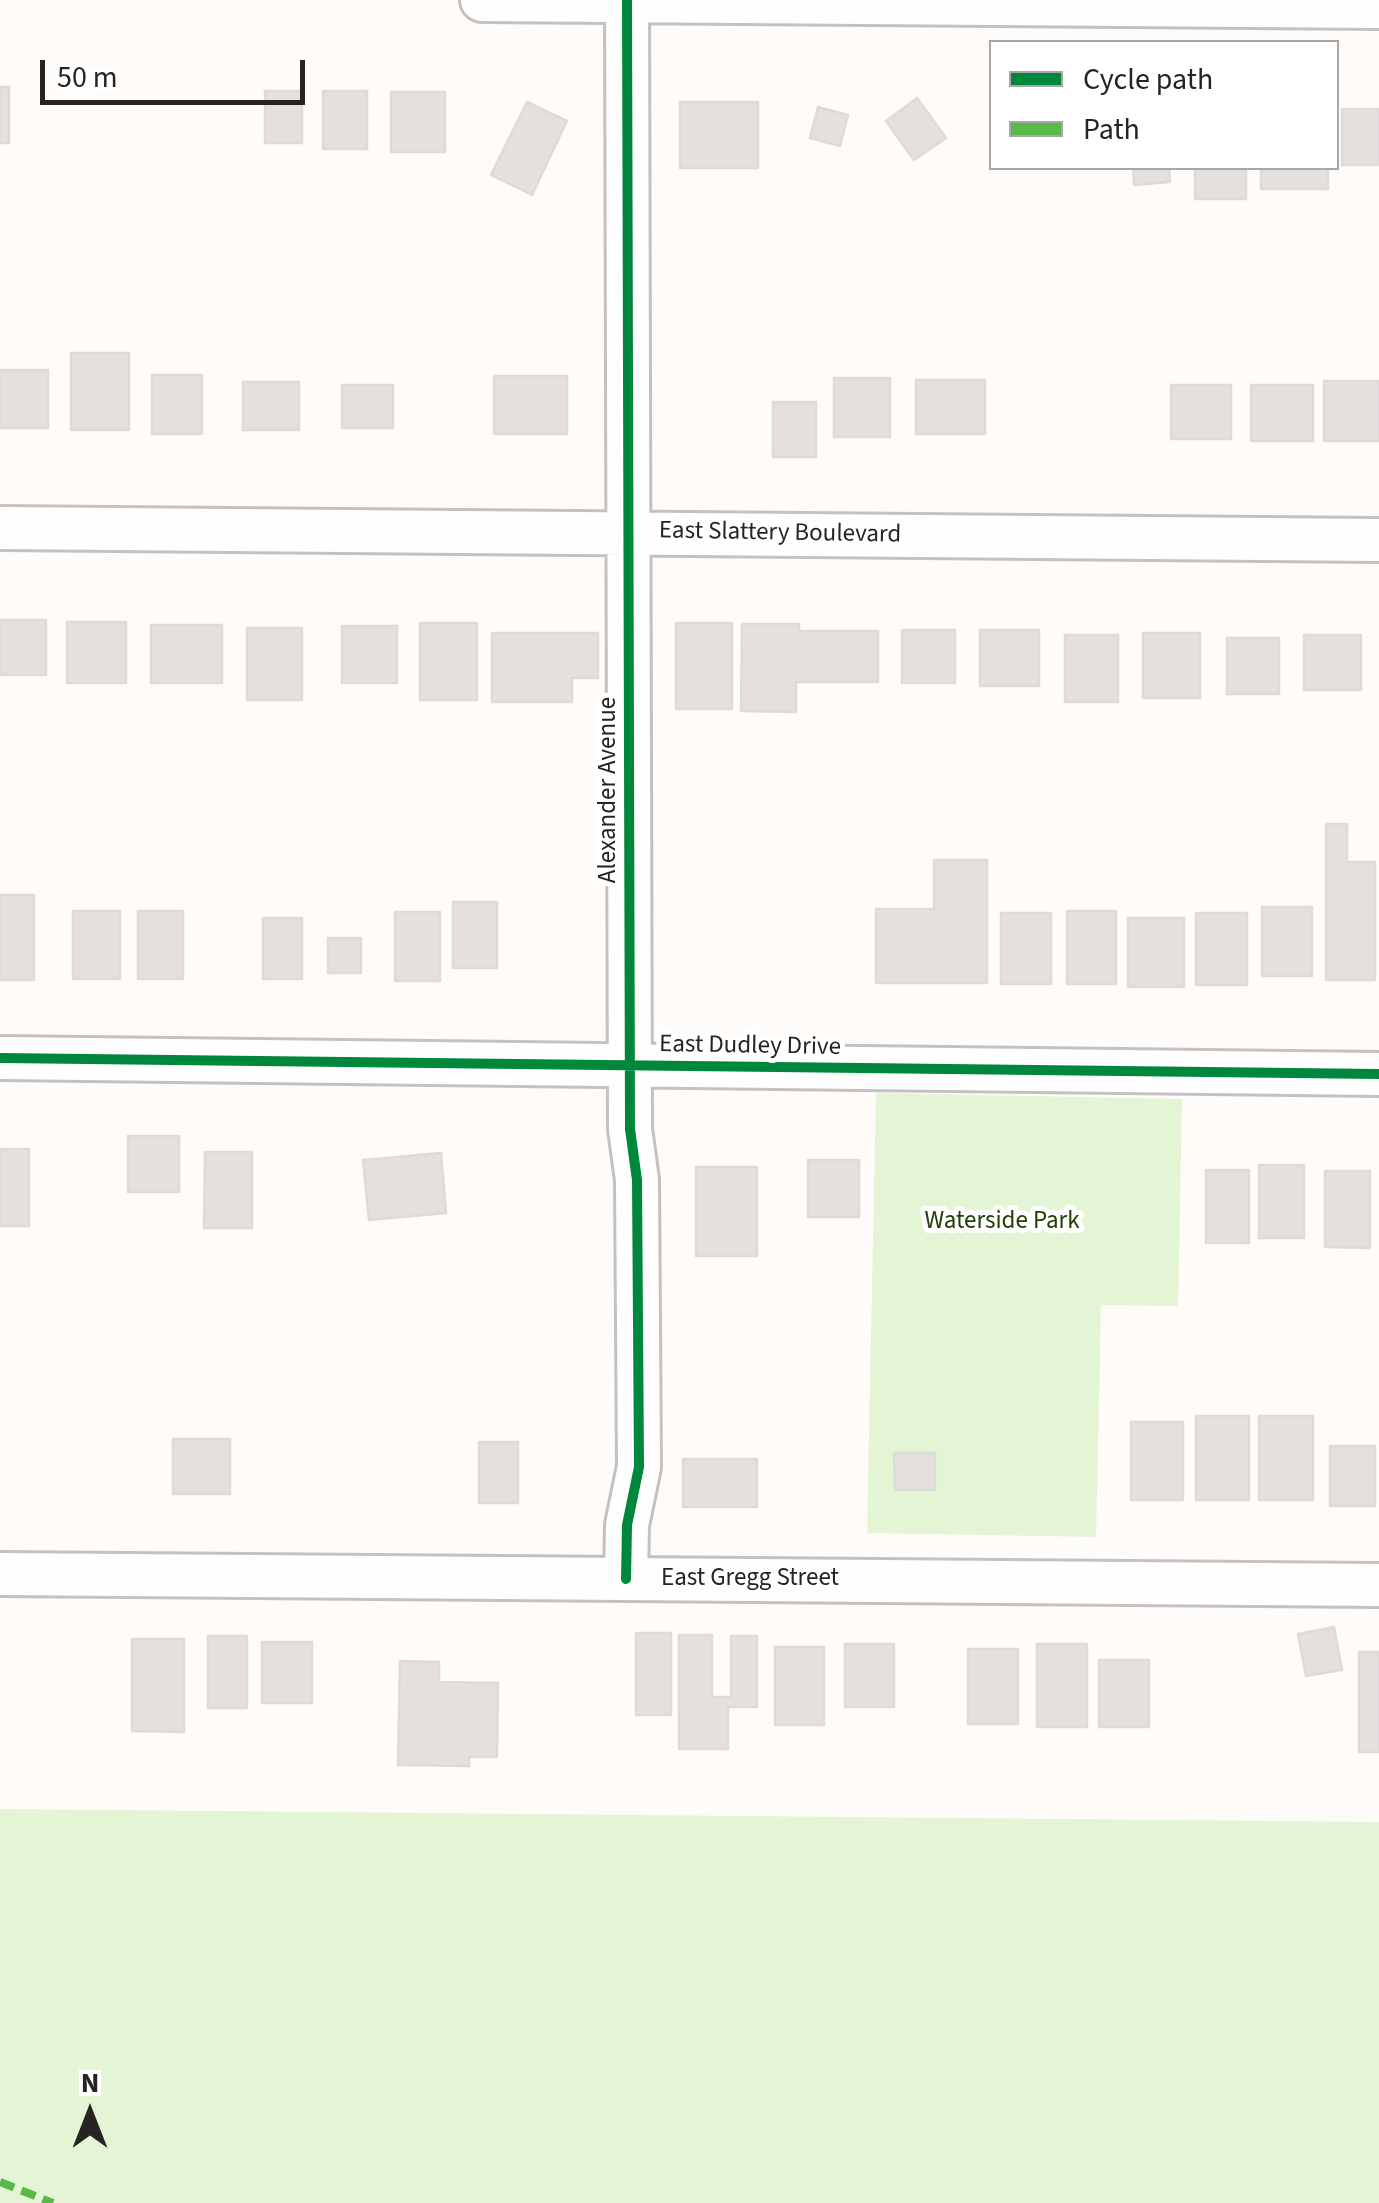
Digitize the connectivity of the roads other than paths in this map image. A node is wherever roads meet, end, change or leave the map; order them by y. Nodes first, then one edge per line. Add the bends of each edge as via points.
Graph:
1 (482, 0) edge
2 (627, 1) edge
3 (1379, 7) edge
4 (0, 528) edge
5 (629, 532) junction
6 (1379, 540) edge
7 (0, 1058) edge
8 (630, 1066) junction
9 (1379, 1074) edge
10 (0, 1574) edge
11 (626, 1579) junction
12 (1379, 1585) edge

1 - 2 street
2 - 3 street
2 - 5 street, Alexander Avenue
4 - 5 street, East Slattery Boulevard
5 - 6 street, East Slattery Boulevard
5 - 8 street, Alexander Avenue
7 - 8 street, East Dudley Drive
8 - 9 street, East Dudley Drive
8 - 11 street, Alexander Avenue via 638,1180 639,1467 627,1524
10 - 11 street, East Gregg Street
11 - 12 street, East Gregg Street

